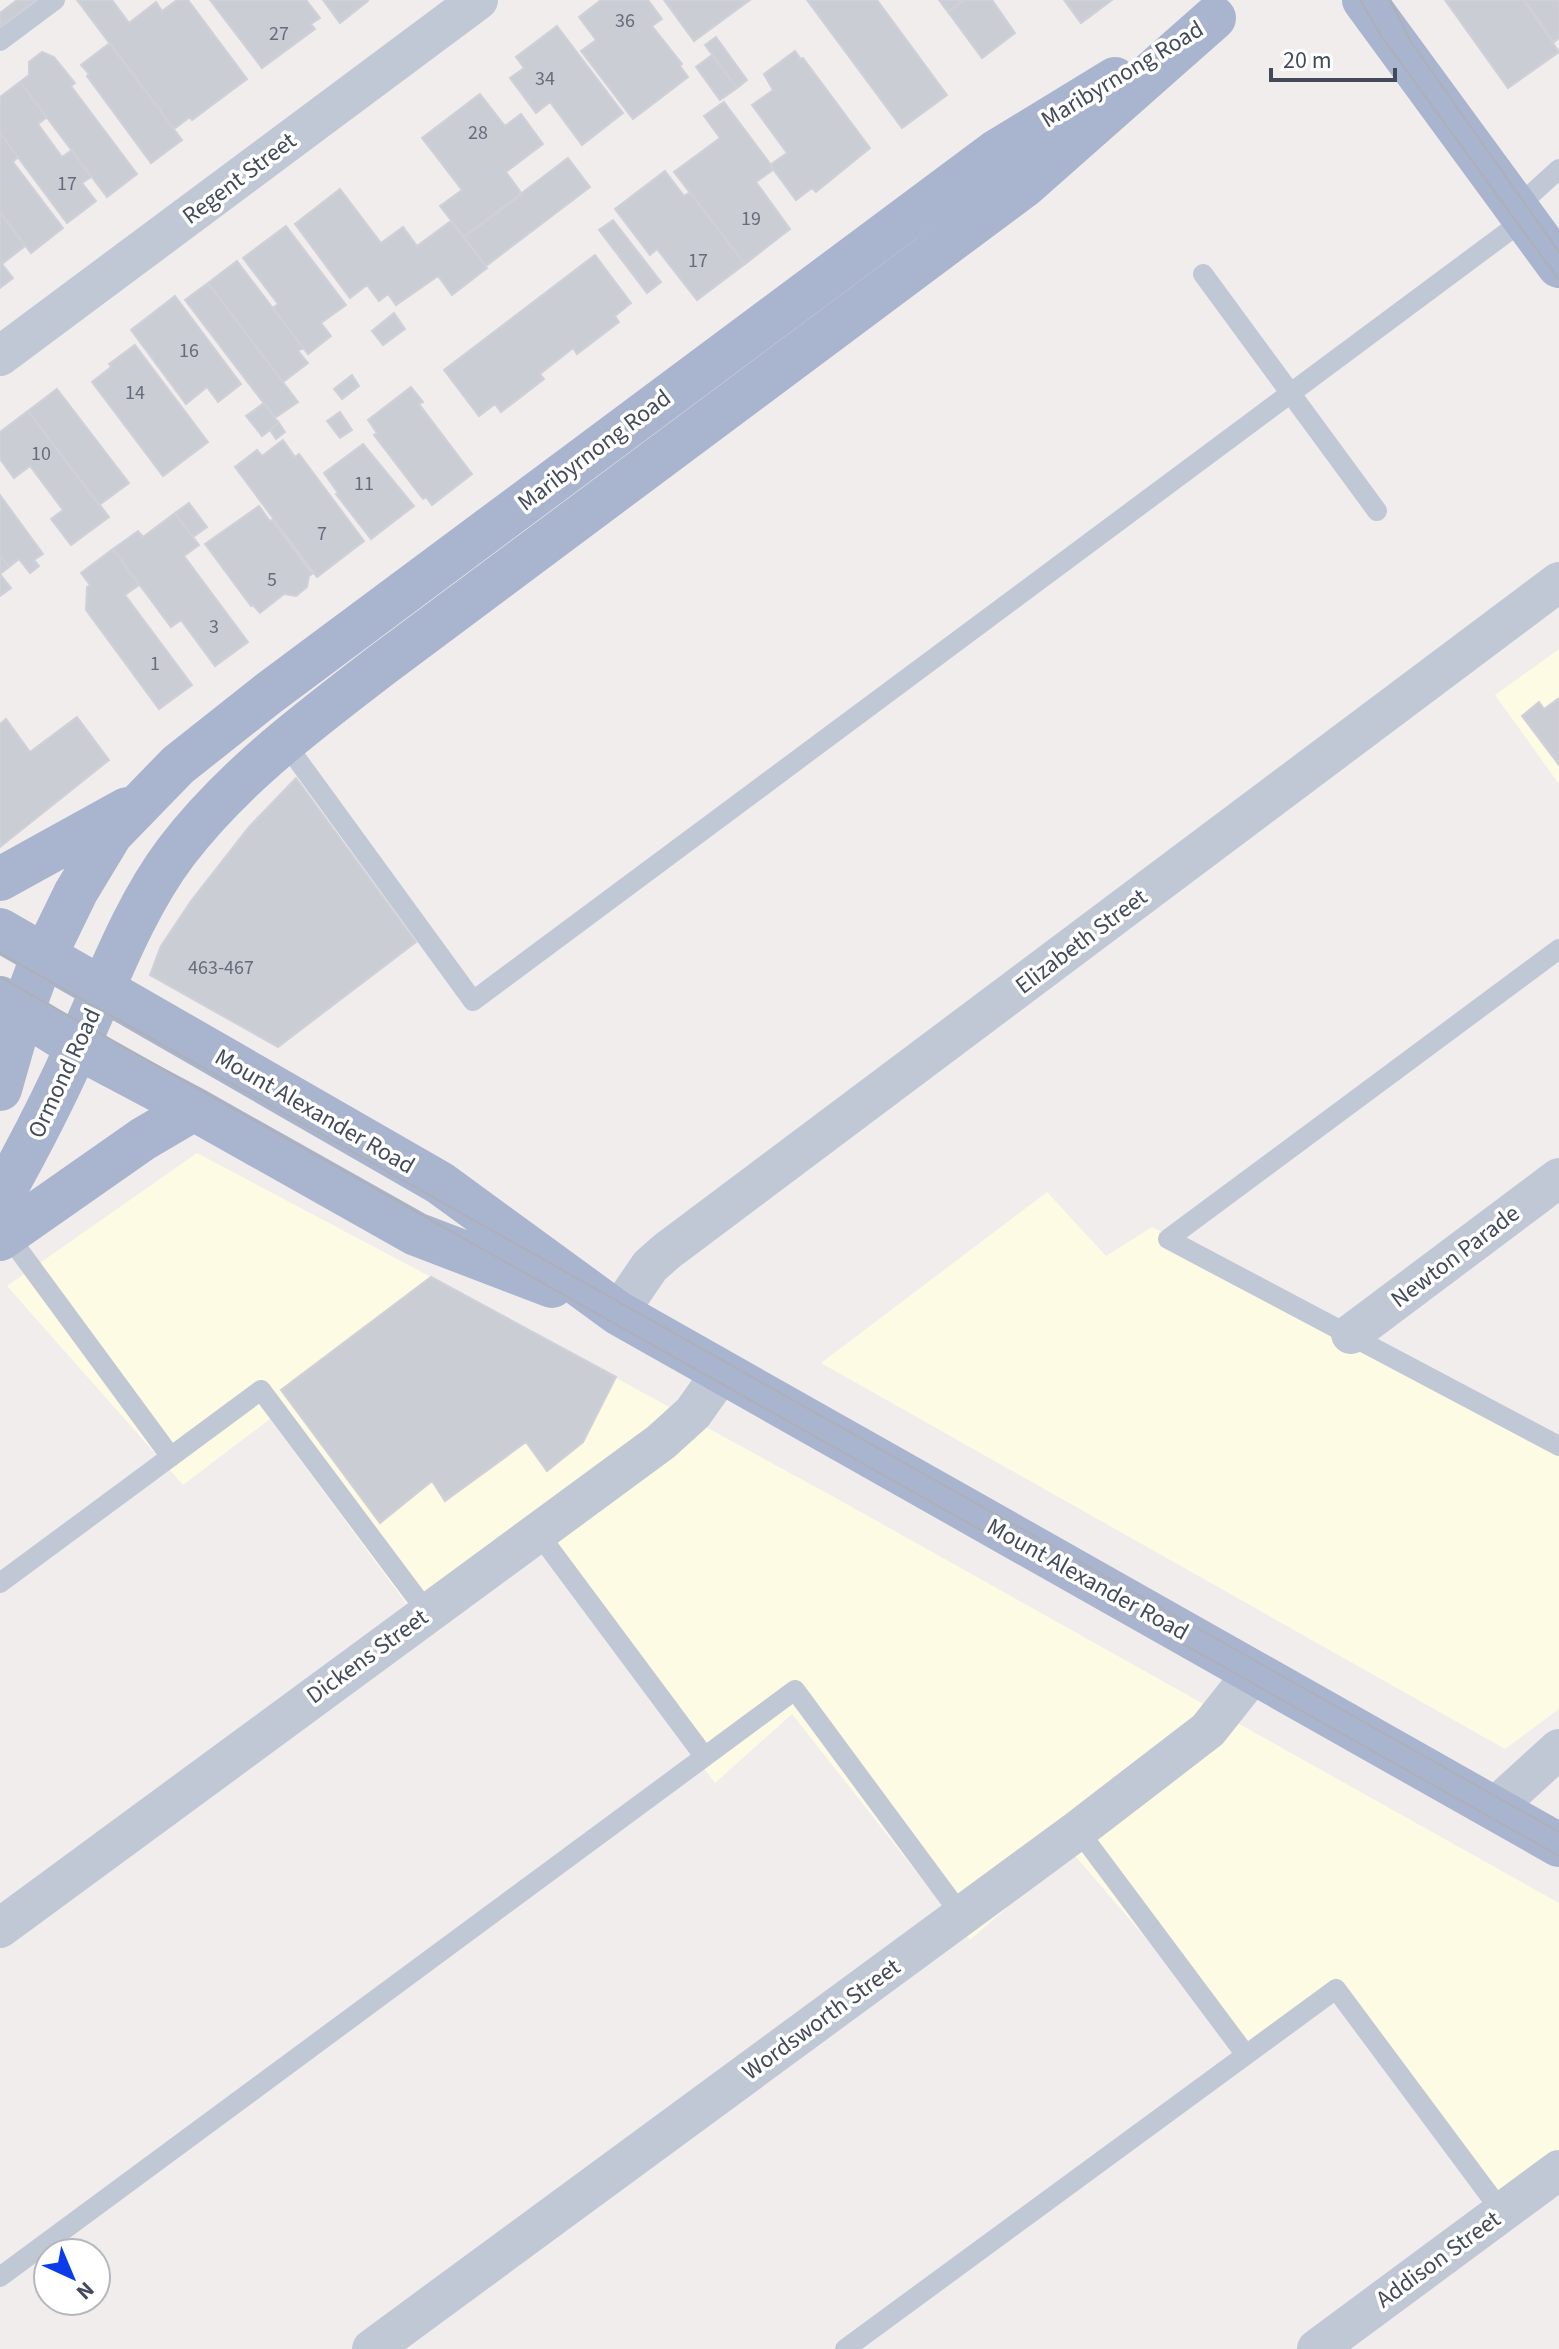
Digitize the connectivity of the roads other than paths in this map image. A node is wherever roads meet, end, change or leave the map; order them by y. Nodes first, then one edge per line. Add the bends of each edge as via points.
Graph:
1 (55, 0) edge
2 (478, 0) edge
3 (1364, 0) edge
4 (1226, 9) edge
5 (0, 41) edge
6 (1559, 169) edge
7 (1520, 214) junction
8 (1559, 266) edge
9 (1203, 274) dead end
10 (0, 356) edge
11 (1291, 395) junction
12 (1377, 511) dead end
13 (1559, 582) edge
14 (283, 740) junction
15 (139, 802) junction
16 (0, 879) edge
17 (0, 930) edge
18 (1559, 949) edge
19 (45, 955) junction
20 (103, 988) junction
21 (11, 1005) edge
22 (77, 1047) junction
23 (0, 1089) edge
24 (194, 1109) junction
25 (1559, 1178) edge
26 (2, 1224) edge
27 (618, 1313) junction
28 (1351, 1334) junction
29 (722, 1372) junction
30 (1559, 1446) edge
31 (171, 1457) junction
32 (538, 1533) junction
33 (0, 1583) edge
34 (427, 1612) junction
35 (1254, 1672) junction
36 (1559, 1749) edge
37 (704, 1756) junction
38 (1497, 1810) junction
39 (1078, 1830) junction
40 (1559, 1845) edge
41 (962, 1916) junction
42 (0, 1928) edge
43 (1246, 2055) junction
44 (1559, 2170) edge
45 (1502, 2212) junction
46 (0, 2277) edge
47 (372, 2349) edge
48 (845, 2349) edge
49 (1317, 2349) edge

1 - 5 lane
2 - 10 street, Regent Street
3 - 7 main road
4 - 14 main road, Maribyrnong Road via 1025,185
4 - 15 main road, Maribyrnong Road via 997,151 257,702
6 - 7 lane
7 - 8 main road
7 - 11 lane
9 - 11 lane
11 - 12 lane
11 - 14 lane via 473,1001
13 - 27 street, Elizabeth Street via 667,1251 650,1266
14 - 20 main road, Maribyrnong Road via 176,852
15 - 16 main road
15 - 19 main road, Maribyrnong Road via 111,834
17 - 19 main road, Mount Alexander Road
18 - 28 lane via 1168,1239
19 - 20 main road, Mount Alexander Road
19 - 21 main road
20 - 22 main road, Ormond Road
20 - 27 main road, Mount Alexander Road via 440,1183
21 - 22 main road, Mount Alexander Road
21 - 23 main road
22 - 24 main road, Mount Alexander Road
22 - 26 main road, Ormond Road via 34,1138
24 - 26 main road
24 - 27 main road, Mount Alexander Road via 416,1234
25 - 28 street, Newton Parade
26 - 31 lane
27 - 29 main road, Mount Alexander Road
28 - 30 lane
29 - 32 street, Dickens Street via 671,1434
29 - 35 main road, Mount Alexander Road
31 - 33 lane
31 - 34 lane via 261,1390
32 - 34 street, Dickens Street
32 - 37 lane
34 - 42 street, Dickens Street
35 - 38 main road, Mount Alexander Road
35 - 39 street, Wordsworth Street via 1208,1730
36 - 38 street
37 - 41 lane via 795,1690
37 - 46 lane
38 - 40 main road, Mount Alexander Road
39 - 41 street, Wordsworth Street
39 - 43 lane
41 - 47 street, Wordsworth Street
43 - 45 lane via 1336,1989
43 - 48 lane
44 - 45 street, Addison Street
45 - 49 street, Addison Street

